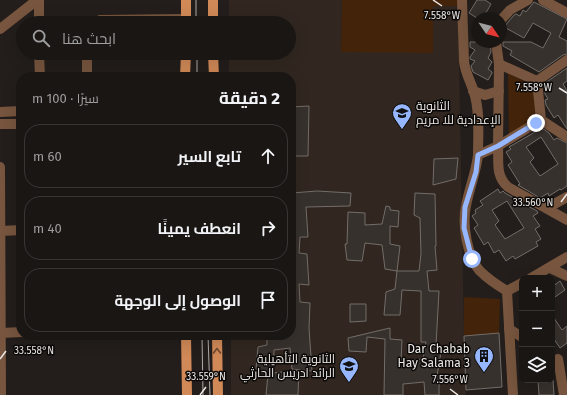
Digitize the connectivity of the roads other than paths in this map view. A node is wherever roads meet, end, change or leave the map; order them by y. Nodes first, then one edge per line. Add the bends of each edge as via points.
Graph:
1 (38, 0) edge
2 (186, 0) edge
3 (213, 0) edge
4 (462, 0) edge
5 (528, 0) edge
6 (543, 0) edge
7 (567, 12) edge
8 (507, 13) edge
9 (17, 16) edge
10 (39, 16) edge
11 (186, 16) edge
12 (213, 16) edge
13 (16, 17) edge
14 (0, 29) edge
15 (497, 48) edge
16 (39, 60) edge
17 (87, 60) edge
18 (186, 60) edge
19 (213, 60) edge
20 (567, 60) edge
21 (499, 64) junction
22 (40, 72) edge
23 (87, 72) edge
24 (185, 72) edge
25 (214, 72) edge
26 (537, 81) junction
27 (473, 91) junction
28 (499, 91) junction
29 (16, 111) edge
30 (0, 112) edge
31 (0, 118) edge
32 (541, 120) junction
33 (0, 124) edge
34 (16, 124) edge
35 (567, 137) edge
36 (498, 146) junction
37 (478, 155) junction
38 (0, 167) edge
39 (567, 197) edge
40 (547, 208) junction
41 (567, 220) edge
42 (16, 230) edge
43 (1, 231) edge
44 (567, 256) edge
45 (550, 268) junction
46 (537, 275) edge
47 (567, 276) edge
48 (519, 285) edge
49 (507, 291) junction
50 (509, 329) junction
51 (16, 332) edge
52 (2, 333) junction
53 (519, 335) edge
54 (186, 340) edge
55 (217, 340) edge
56 (559, 356) edge
57 (2, 395) edge
58 (186, 395) edge
59 (218, 395) edge
60 (513, 395) edge
61 (564, 395) edge

1 - 9 street
1 - 10 street
2 - 11 main road
3 - 12 main road
4 - 27 street via 464,70
5 - 8 street
6 - 7 street
13 - 14 street
15 - 21 street
16 - 22 street
17 - 23 street
18 - 24 main road
19 - 25 main road
20 - 26 street
21 - 26 street
21 - 28 street
26 - 32 street
27 - 28 street via 485,95
27 - 37 street via 478,118
28 - 36 street
29 - 30 street
30 - 31 street
32 - 35 street
32 - 36 street
33 - 34 street
36 - 37 street
36 - 40 street via 499,177 508,187
37 - 49 street via 476,172 465,207 464,228 472,259 479,270
38 - 43 street
39 - 40 street
40 - 41 street
42 - 43 street
43 - 52 street
44 - 45 street
45 - 46 street
45 - 47 street
48 - 49 street
49 - 50 street
50 - 53 street
50 - 60 street
51 - 52 street
52 - 57 street
54 - 58 main road
59 -> 55 main road
56 - 61 street

